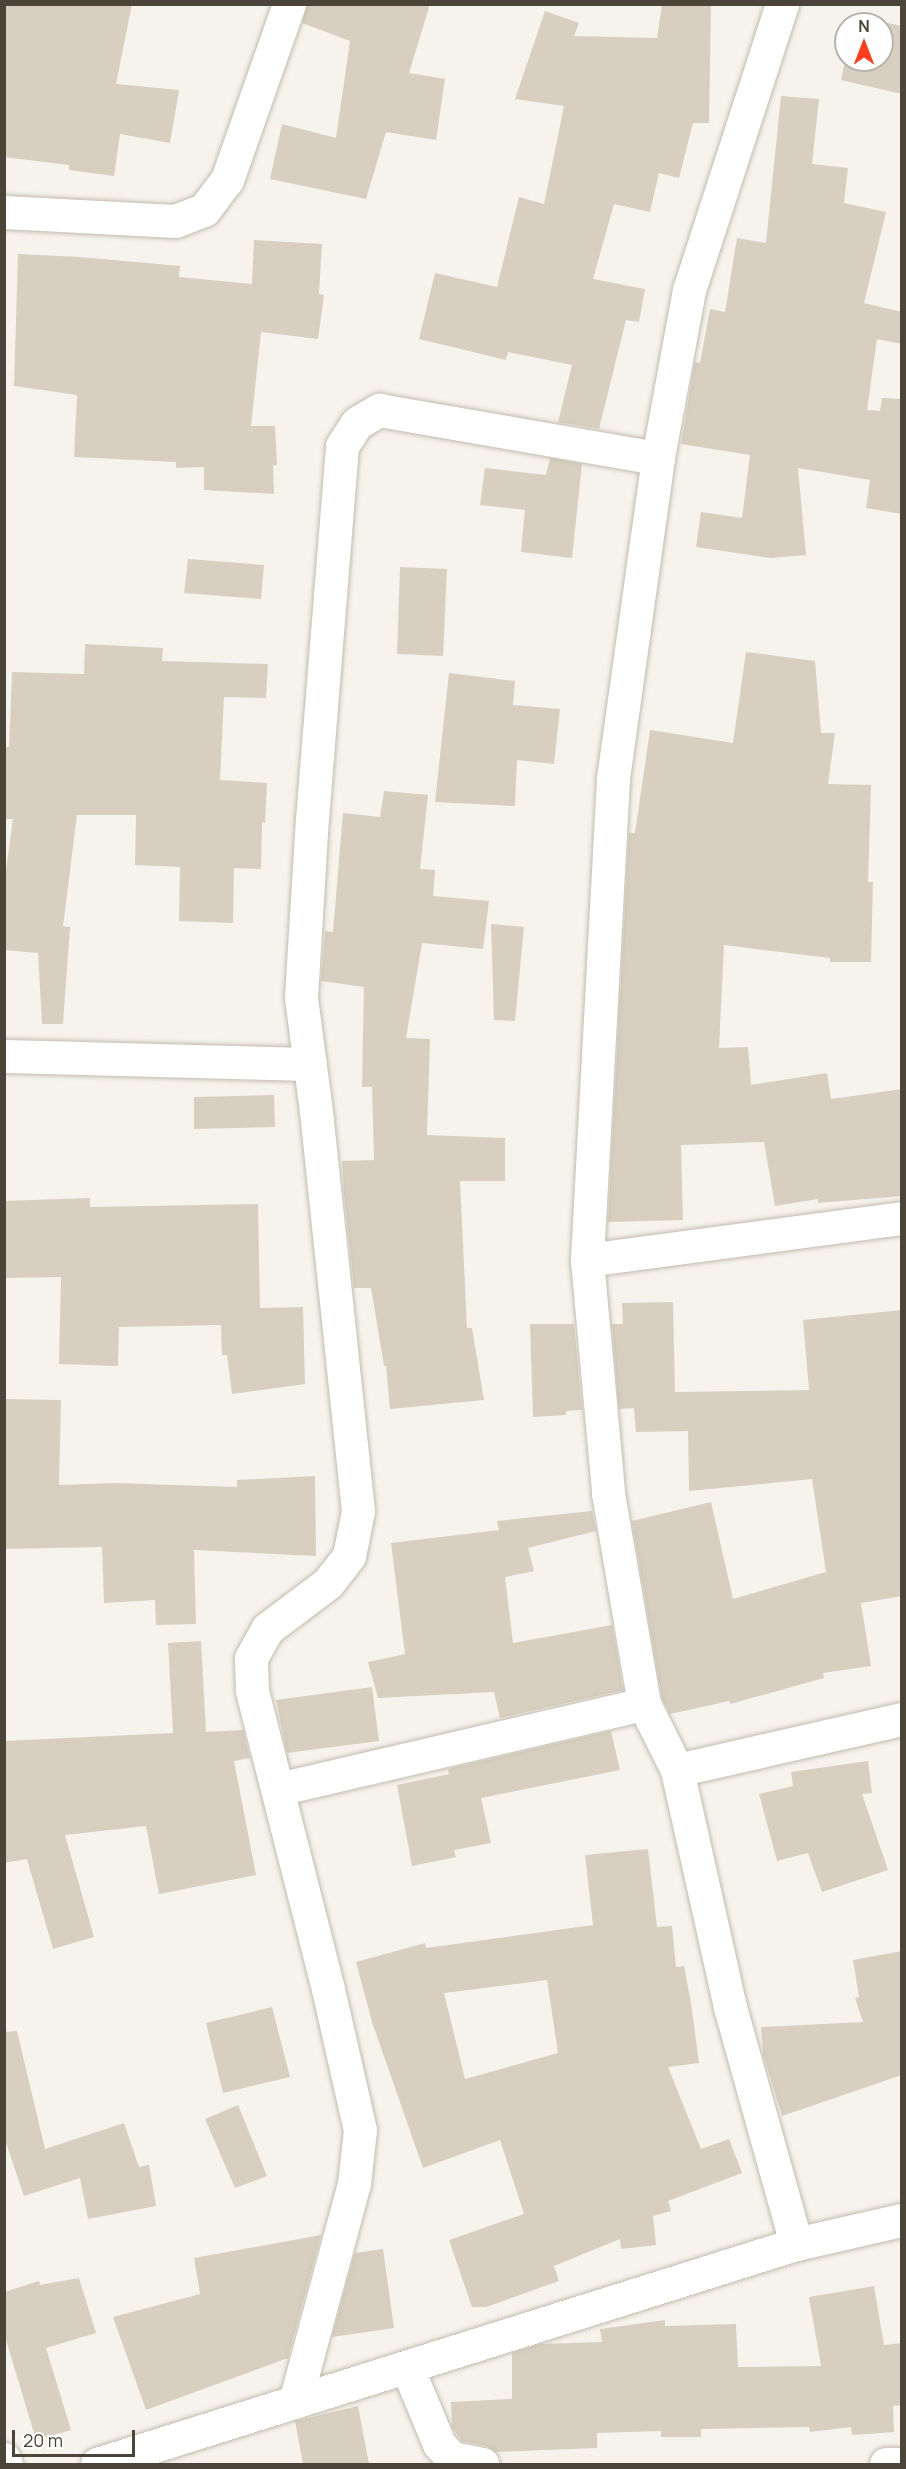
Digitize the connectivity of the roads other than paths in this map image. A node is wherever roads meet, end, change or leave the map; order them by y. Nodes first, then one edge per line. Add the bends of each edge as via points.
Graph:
1 (289, 4) edge
2 (782, 4) edge
3 (4, 212) edge
4 (658, 458) junction
5 (4, 1056) edge
6 (310, 1064) junction
7 (902, 1218) edge
8 (587, 1260) junction
9 (644, 1704) junction
10 (902, 1719) edge
11 (677, 1770) junction
12 (278, 1789) junction
13 (902, 2220) edge
14 (796, 2244) junction
15 (407, 2367) junction
16 (295, 2402) junction
17 (4, 2459) edge
18 (6, 2464) edge
19 (97, 2464) edge
20 (482, 2464) edge
21 (886, 2464) edge
22 (902, 2464) edge

1 - 3 street via 227,180 204,210 175,221
2 - 4 street via 689,290
4 - 6 street via 379,410 357,423 342,446 301,997
4 - 8 street via 613,778
5 - 6 street
6 - 12 street via 358,1511 350,1556 328,1583 267,1629 251,1658 252,1690
7 - 8 street
8 - 9 street via 608,1493
9 - 11 street
9 - 12 street
10 - 11 street
11 - 14 street via 730,2007
12 - 16 street via 360,2130 354,2184
13 - 14 street
14 - 15 street
15 - 16 street
15 - 20 street via 439,2444 452,2458
16 - 19 street
17 - 18 street
21 - 22 street

